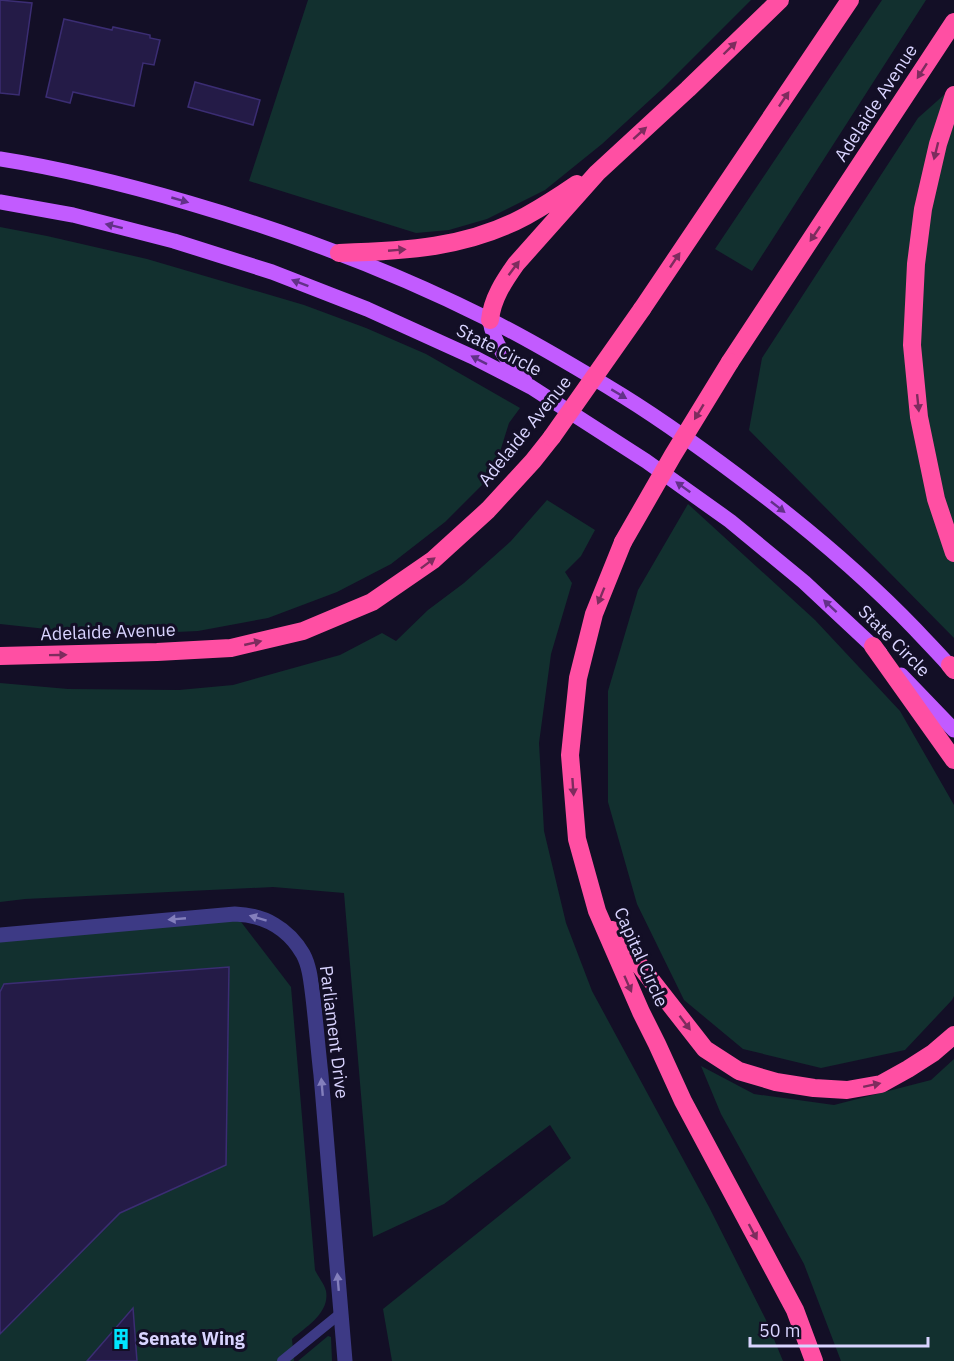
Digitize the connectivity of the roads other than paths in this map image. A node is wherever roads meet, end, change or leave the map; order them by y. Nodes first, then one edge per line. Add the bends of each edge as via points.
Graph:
1 (780, 0) edge
2 (850, 0) edge
3 (954, 22) edge
4 (954, 95) edge
5 (0, 159) edge
6 (597, 172) junction
7 (0, 202) edge
8 (339, 253) junction
9 (490, 320) junction
10 (531, 387) junction
11 (623, 542) joint
12 (954, 553) edge
13 (873, 646) junction
14 (0, 656) edge
15 (952, 669) edge
16 (954, 730) edge
17 (954, 760) edge
18 (597, 911) junction
19 (0, 935) edge
20 (954, 1035) edge
21 (341, 1313) junction
22 (282, 1361) edge
23 (345, 1361) edge
24 (814, 1361) edge

6 -> 1 highway
14 -> 2 highway, Adelaide Avenue, bridge via 231,648 303,631 372,602 433,560 488,510 552,438
3 -> 11 highway, Adelaide Avenue, bridge via 730,362
4 -> 12 highway via 922,209 912,345 919,417 936,499
5 -> 8 main road, State Circle via 128,185 229,214
8 -> 6 highway via 396,251 479,236 526,216
9 -> 6 highway via 505,279
10 -> 7 main road, State Circle via 367,309 272,272 73,215
8 - 9 main road, State Circle
9 - 10 main road via 500,349
9 -> 15 main road, State Circle via 624,397 713,457 845,562
13 -> 10 main road, State Circle via 730,521
11 -> 18 highway, Capital Circle via 594,614 578,678 570,755 577,839
13 - 16 main road, State Circle
13 - 17 highway
18 -> 20 highway via 705,1049 739,1071 776,1082 847,1090 881,1084 933,1053
18 -> 24 highway, Capital Circle via 683,1101 795,1310
21 -> 19 street, Parliament Drive via 309,969 291,938 266,920 246,914
21 - 22 lane
21 - 23 street, Parliament Drive

